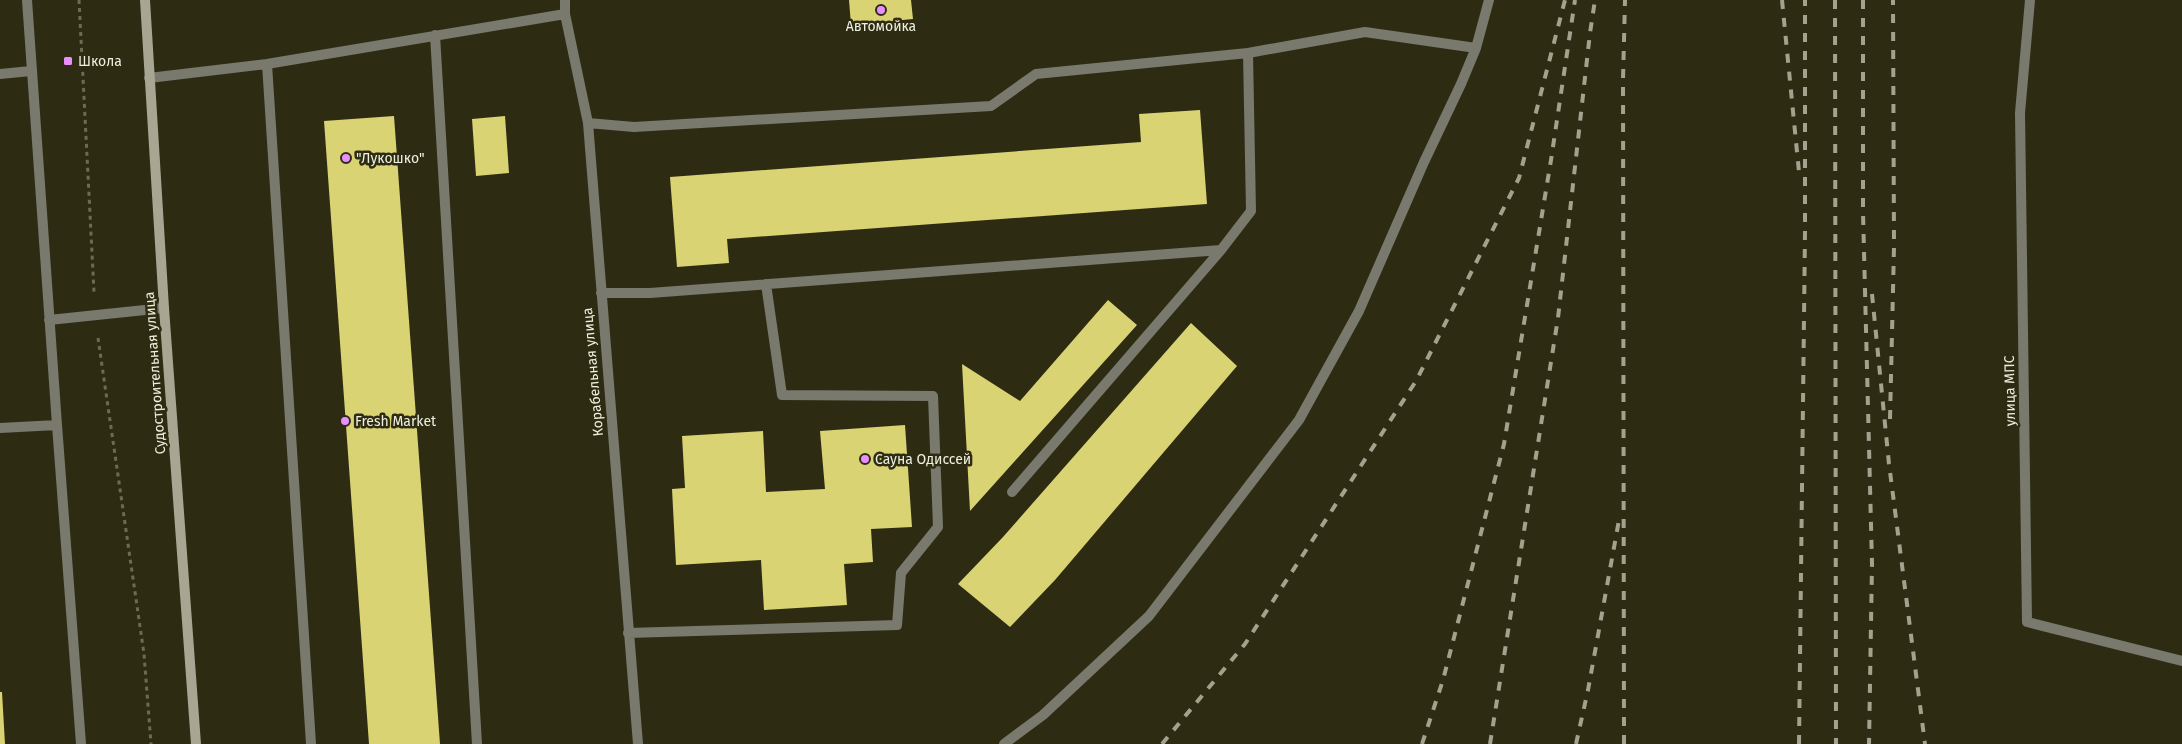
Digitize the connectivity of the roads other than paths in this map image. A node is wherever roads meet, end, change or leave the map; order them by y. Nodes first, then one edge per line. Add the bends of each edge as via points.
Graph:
1 (27, 0) edge
2 (145, 0) edge
3 (565, 0) edge
4 (1490, 0) edge
5 (2030, 0) edge
6 (566, 14) junction
7 (434, 35) junction
8 (1476, 48) junction
9 (1248, 53) junction
10 (267, 64) junction
11 (31, 72) junction
12 (0, 74) edge
13 (149, 78) junction
14 (588, 123) junction
15 (1220, 250) junction
16 (766, 284) junction
17 (601, 293) junction
18 (164, 308) junction
19 (49, 320) junction
20 (57, 425) junction
21 (0, 428) edge
22 (1012, 492) dead end
23 (628, 633) junction
24 (2182, 661) edge
25 (80, 744) edge
26 (196, 744) edge
27 (311, 744) edge
28 (476, 744) edge
29 (638, 744) edge
30 (1004, 744) edge

1 - 11 lane
2 - 13 main road, Судостроительная улица
3 - 6 lane, Корабельная улица
4 - 8 lane
5 - 24 lane, улица МПС via 2020,113 2026,622
6 - 7 lane
6 - 14 lane, Корабельная улица
7 - 10 lane
7 - 28 lane
8 - 9 lane via 1365,32
8 - 30 lane via 1359,311 1299,420 1149,616 1043,715
9 - 14 lane via 1036,74 991,106 634,127
9 - 15 lane via 1251,212
10 - 13 lane
10 - 27 lane
11 - 12 lane
11 - 19 lane
13 - 18 main road, Судостроительная улица
14 - 17 lane, Корабельная улица
15 - 16 lane
15 - 22 lane
16 - 17 lane via 650,293
16 - 23 lane via 782,395 933,396 938,527 900,573 897,625
17 - 23 lane, Корабельная улица
18 - 19 lane
18 - 26 main road, Судостроительная улица
19 - 20 lane
20 - 21 lane
20 - 25 lane
23 - 29 lane, Корабельная улица

